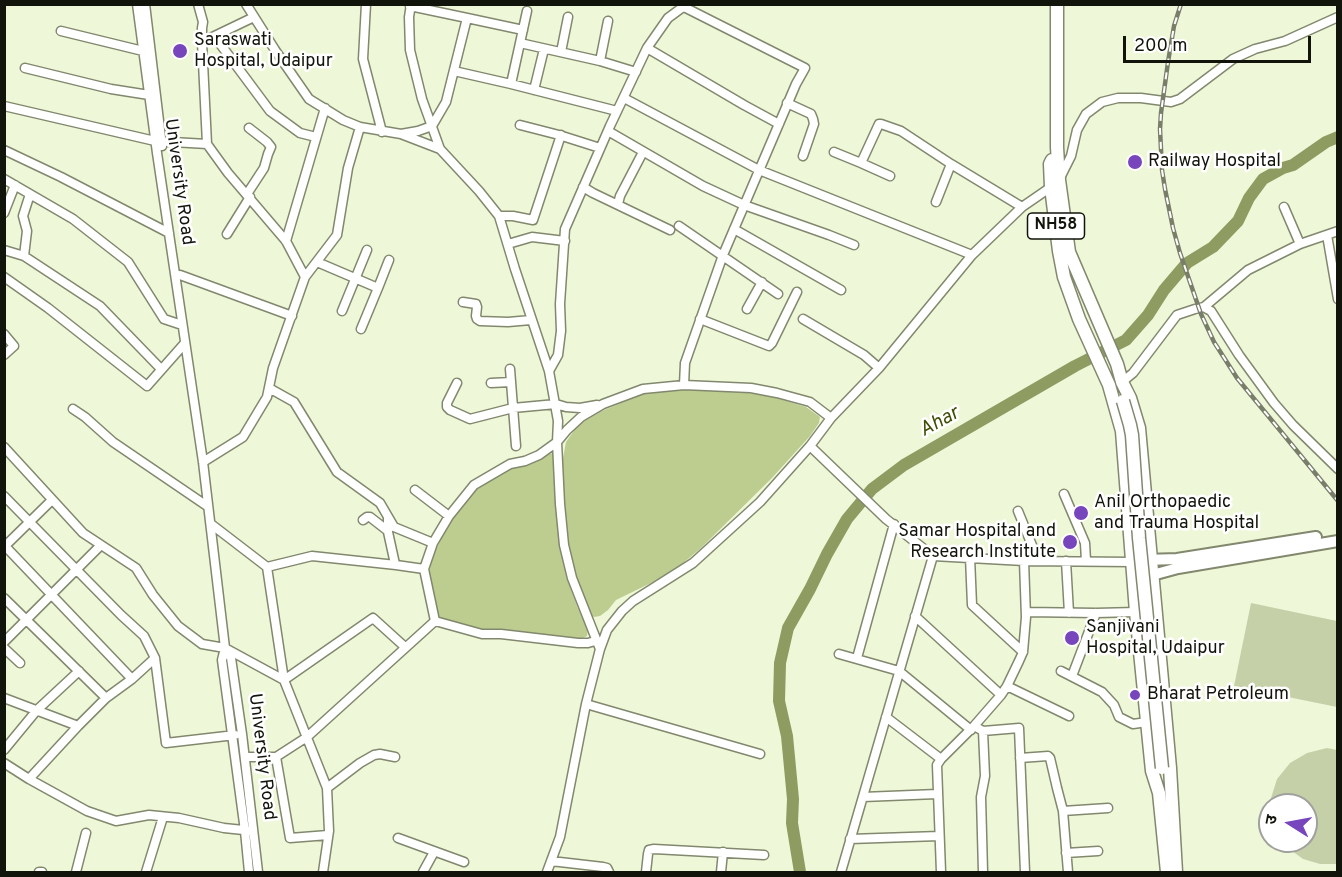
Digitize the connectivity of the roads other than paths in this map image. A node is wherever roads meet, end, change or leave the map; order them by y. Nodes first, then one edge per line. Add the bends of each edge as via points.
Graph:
1 (145, 4) edge
2 (198, 4) edge
3 (246, 4) edge
4 (366, 4) edge
5 (136, 5) edge
6 (410, 5) edge
7 (685, 6) edge
8 (1059, 6) edge
9 (527, 11) dead end
10 (1338, 16) edge
11 (254, 17) junction
12 (568, 17) dead end
13 (467, 18) junction
14 (608, 21) dead end
15 (523, 30) junction
16 (61, 32) dead end
17 (215, 37) junction
18 (202, 42) junction
19 (520, 43) junction
20 (647, 48) junction
21 (544, 49) junction
22 (143, 51) junction
23 (561, 52) junction
24 (600, 61) junction
25 (25, 68) dead end
26 (454, 71) junction
27 (636, 72) junction
28 (511, 84) junction
29 (534, 90) junction
30 (149, 95) junction
31 (624, 98) junction
32 (788, 104) junction
33 (4, 106) edge
34 (325, 108) junction
35 (616, 111) junction
36 (779, 124) junction
37 (520, 125) dead end
38 (432, 126) junction
39 (360, 127) junction
40 (249, 128) dead end
41 (608, 131) junction
42 (382, 132) junction
43 (401, 134) junction
44 (561, 135) junction
45 (316, 137) junction
46 (158, 142) junction
47 (207, 144) junction
48 (600, 148) junction
49 (440, 149) junction
50 (4, 150) edge
51 (643, 152) junction
52 (834, 152) dead end
53 (803, 156) dead end
54 (861, 163) junction
55 (951, 164) junction
56 (759, 170) junction
57 (890, 176) dead end
58 (4, 179) edge
59 (1055, 184) junction
60 (15, 185) junction
61 (583, 187) junction
62 (30, 194) junction
63 (248, 195) junction
64 (936, 202) dead end
65 (618, 204) junction
66 (744, 206) junction
67 (1022, 207) junction
68 (1284, 207) dead end
69 (4, 213) edge
70 (499, 216) junction
71 (680, 226) dead end
72 (734, 228) junction
73 (670, 230) dead end
74 (1338, 231) edge
75 (168, 233) junction
76 (227, 234) dead end
77 (1327, 235) junction
78 (286, 241) junction
79 (565, 241) junction
80 (508, 244) junction
81 (854, 244) dead end
82 (1300, 244) junction
83 (4, 250) edge
84 (367, 250) dead end
85 (723, 255) junction
86 (972, 255) junction
87 (24, 256) junction
88 (390, 260) dead end
89 (317, 262) junction
90 (180, 275) junction
91 (4, 277) edge
92 (305, 277) junction
93 (355, 278) junction
94 (1336, 280) edge
95 (762, 282) junction
96 (378, 288) junction
97 (841, 290) dead end
98 (797, 292) dead end
99 (778, 294) dead end
100 (1338, 299) edge
101 (464, 302) dead end
102 (1204, 308) junction
103 (747, 309) dead end
104 (342, 311) dead end
105 (292, 316) junction
106 (700, 319) junction
107 (803, 319) dead end
108 (531, 320) junction
109 (182, 325) junction
110 (361, 329) dead end
111 (4, 334) edge
112 (185, 343) junction
113 (4, 355) edge
114 (189, 363) junction
115 (879, 368) junction
116 (161, 369) junction
117 (510, 369) dead end
118 (549, 371) junction
119 (512, 382) junction
120 (1122, 382) junction
121 (457, 383) dead end
122 (491, 383) dead end
123 (684, 385) junction
124 (1109, 385) junction
125 (269, 388) junction
126 (1123, 401) junction
127 (556, 404) junction
128 (603, 404) junction
129 (513, 408) junction
130 (73, 409) dead end
131 (831, 418) junction
132 (557, 442) junction
133 (516, 446) dead end
134 (810, 446) junction
135 (4, 447) edge
136 (202, 462) junction
137 (1338, 469) edge
138 (415, 490) dead end
139 (1064, 494) dead end
140 (4, 496) edge
141 (52, 500) junction
142 (207, 506) junction
143 (1018, 511) dead end
144 (449, 516) junction
145 (388, 517) junction
146 (363, 520) dead end
147 (30, 522) junction
148 (211, 524) junction
149 (894, 524) junction
150 (388, 531) junction
151 (1148, 534) junction
152 (1338, 534) edge
153 (1338, 541) edge
154 (433, 543) junction
155 (101, 545) junction
156 (5, 546) edge
157 (933, 556) junction
158 (970, 557) junction
159 (1038, 560) junction
160 (1151, 560) junction
161 (1024, 561) junction
162 (1066, 561) junction
163 (1086, 561) junction
164 (1132, 562) junction
165 (1177, 563) junction
166 (395, 564) junction
167 (267, 567) junction
168 (424, 569) junction
169 (76, 570) junction
170 (1153, 575) junction
171 (1134, 581) junction
172 (52, 595) junction
173 (4, 598) edge
174 (1155, 600) junction
175 (1027, 612) junction
176 (1136, 612) junction
177 (1070, 613) junction
178 (1096, 614) junction
179 (915, 616) junction
180 (27, 620) junction
181 (435, 621) junction
182 (4, 642) edge
183 (598, 645) junction
184 (405, 647) junction
185 (4, 648) edge
186 (225, 648) junction
187 (1023, 652) junction
188 (839, 654) dead end
189 (154, 658) junction
190 (857, 658) junction
191 (20, 663) dead end
192 (79, 671) junction
193 (899, 671) junction
194 (1061, 671) dead end
195 (1072, 676) junction
196 (132, 679) junction
197 (284, 680) junction
198 (1007, 686) junction
199 (1001, 695) junction
200 (4, 698) edge
201 (106, 698) junction
202 (586, 704) junction
203 (37, 710) junction
204 (1069, 716) dead end
205 (886, 717) junction
206 (1147, 722) junction
207 (78, 726) junction
208 (972, 728) junction
209 (983, 731) junction
210 (237, 735) junction
211 (307, 737) junction
212 (4, 750) edge
213 (760, 754) dead end
214 (245, 757) junction
215 (276, 757) junction
216 (395, 757) dead end
217 (1020, 758) junction
218 (941, 759) junction
219 (4, 763) edge
220 (29, 779) junction
221 (327, 788) junction
222 (1165, 792) junction
223 (937, 794) junction
224 (863, 797) junction
225 (1108, 808) dead end
226 (1063, 810) junction
227 (163, 817) junction
228 (249, 831) junction
229 (86, 833) dead end
230 (328, 835) junction
231 (939, 836) junction
232 (398, 838) dead end
233 (850, 839) junction
234 (1098, 851) dead end
235 (434, 852) junction
236 (723, 852) junction
237 (1066, 853) junction
238 (764, 855) dead end
239 (551, 861) junction
240 (464, 862) dead end
241 (76, 873) edge
242 (146, 873) edge
243 (249, 873) edge
244 (258, 873) edge
245 (324, 873) edge
246 (423, 873) edge
247 (547, 873) edge
248 (609, 873) edge
249 (646, 873) edge
250 (721, 873) edge
251 (841, 873) edge
252 (941, 873) edge
253 (983, 873) edge
254 (1025, 873) edge
255 (1068, 873) edge
256 (1167, 873) edge
257 (1176, 873) edge

1 - 46 street, University Road
2 - 18 street via 203,22
3 - 11 street
4 - 42 street via 363,59
5 - 22 street, University Road
6 - 13 street
6 - 38 street via 410,50
7 - 20 street via 668,18
7 - 32 street via 805,68
8 - 59 highway, NH58 via 1057,147 1050,164
9 - 15 street
10 - 59 street via 1233,58 1180,99 1171,102 1118,98 1102,102 1086,114 1077,130 1071,156
11 - 17 street
11 - 34 street via 309,99
12 - 23 street
13 - 15 street
13 - 26 street
14 - 24 street
15 - 19 street
16 - 22 street
17 - 18 street
17 - 45 street via 270,111 300,133
18 - 47 street
19 - 21 street
19 - 28 street
20 - 27 street
20 - 36 street
21 - 23 street
21 - 29 street
22 - 30 street, University Road
23 - 24 street
24 - 27 street
25 - 30 street
26 - 28 street
26 - 38 street via 446,102
27 - 31 street
28 - 29 street
29 - 35 street
30 - 46 street, University Road
31 - 35 street
31 - 56 street
32 - 36 street
32 - 53 street via 811,114 813,119
33 - 46 street
34 - 39 street
34 - 45 street
35 - 41 street
36 - 56 street
37 - 44 street
38 - 43 street
38 - 49 street
39 - 42 street
39 - 89 street via 348,168 337,235
40 - 63 street via 271,147
41 - 48 street
41 - 51 street
42 - 43 street
43 - 49 street
44 - 48 street
44 - 70 street via 533,220
45 - 78 street
46 - 47 street
46 - 75 street, University Road
46 - 90 street, University Road
47 - 63 street
48 - 61 street
49 - 70 street
50 - 75 street
51 - 65 street
51 - 66 street
52 - 54 street
54 - 55 street via 881,124 900,131
54 - 57 street
55 - 64 street
55 - 67 street
56 - 66 street
56 - 86 street
58 - 60 street
59 - 67 street
59 - 120 highway, NH58 via 1069,252
59 - 124 highway, NH58 via 1064,277
60 - 62 street
60 - 69 street
61 - 65 street
61 - 79 street via 565,229
62 - 87 street via 23,216 27,231
62 - 109 street via 73,219 128,262 164,318
63 - 76 street
63 - 78 street
65 - 73 street
66 - 72 street
66 - 81 street
67 - 86 street
68 - 82 street
70 - 80 street
71 - 85 street
72 - 85 street
72 - 97 street
74 - 77 street
75 - 109 street, University Road
77 - 82 street
77 - 94 street
78 - 92 street
79 - 80 street via 532,237
79 - 118 street via 561,331 558,355
80 - 108 street
82 - 102 street via 1248,270
83 - 87 street
84 - 93 street
85 - 95 street
85 - 106 street
86 - 115 street
87 - 116 street via 100,306
88 - 96 street
89 - 92 street
89 - 93 street
90 - 105 street
90 - 114 street, University Road
91 - 116 street via 147,386
92 - 105 street
93 - 96 street
93 - 104 street
94 - 100 street
95 - 99 street
95 - 103 street
96 - 110 street
98 - 106 street via 769,346
101 - 108 street via 476,304 480,321
102 - 120 street via 1177,315
102 - 137 street via 1211,311 1274,403
105 - 125 street
106 - 123 street via 685,363
107 - 115 street
108 - 118 street
109 - 112 street, University Road
111 - 113 street via 14,346
112 - 114 street, University Road
112 - 116 street
114 - 136 street, University Road
115 - 131 street
117 - 119 street
118 - 127 street
119 - 122 street
119 - 129 street
120 - 126 highway
120 - 151 highway via 1139,428
121 - 129 street via 447,407 470,419
123 - 128 street via 643,389
123 - 131 street via 777,393 810,402
124 - 126 highway
124 - 164 highway via 1122,431
125 - 136 street via 243,437
125 - 145 street via 294,402 337,472 380,503
126 - 222 highway, bridge via 1132,435 1138,538
127 - 128 street via 580,408
127 - 129 street
127 - 132 street
128 - 132 street via 581,417
129 - 133 street
130 - 142 street via 113,442
131 - 134 street
132 - 144 street via 539,455 510,464 474,485
132 - 183 street via 564,545 572,578
134 - 149 street
134 - 183 street via 760,502 693,563 622,610
135 - 141 street
136 - 142 street, University Road
138 - 144 street
139 - 163 street via 1084,543
140 - 147 street
141 - 147 street
141 - 155 street via 83,533
142 - 148 street, University Road
143 - 159 street
144 - 154 street
145 - 150 street
145 - 154 street via 394,527
146 - 150 street via 370,517
147 - 156 street
147 - 169 street
148 - 167 street
148 - 186 street, University Road
149 - 157 street
149 - 190 street
150 - 166 street
151 - 160 highway
151 - 165 main road via 1154,548
152 - 165 main road
153 - 165 main road
154 - 168 street
155 - 169 street
155 - 186 street via 136,568 178,626 202,644
156 - 172 street
157 - 158 street
157 - 179 street
158 - 161 street
158 - 187 street via 972,605
159 - 161 street
159 - 162 street
160 - 164 main road
160 - 165 main road
160 - 170 highway
161 - 175 street
162 - 163 street
162 - 177 street
163 - 164 street
164 - 171 highway
165 - 170 main road
165 - 174 main road via 1164,575
166 - 167 street via 312,556
166 - 168 street
167 - 197 street
168 - 181 street
169 - 172 street
169 - 189 street via 144,636
170 - 171 main road
170 - 174 highway
171 - 176 highway
172 - 180 street
172 - 196 street
173 - 180 street
174 - 222 highway via 1170,768
175 - 177 street
175 - 187 street
176 - 178 street
176 - 206 highway
177 - 178 street
178 - 195 street
179 - 193 street
179 - 199 street
180 - 182 street
180 - 192 street
181 - 183 street via 482,634
181 - 184 street
183 - 202 street
184 - 197 street via 373,618
184 - 211 street
185 - 191 street
186 - 197 street
186 - 210 street, University Road via 222,660
187 - 198 street
188 - 190 street
189 - 196 street
189 - 210 street via 166,743
190 - 193 street
192 - 201 street
192 - 203 street
193 - 205 street
193 - 208 street
194 - 195 street
195 - 206 street via 1102,692 1119,717 1133,724
196 - 201 street
197 - 211 street
198 - 199 street
198 - 204 street
199 - 208 street
200 - 203 street
201 - 207 street
202 - 213 street
202 - 239 street via 560,837
203 - 207 street
203 - 212 street
205 - 218 street
205 - 224 street
206 - 222 highway via 1152,771
207 - 220 street
208 - 209 street
208 - 218 street
209 - 217 street via 1019,728
209 - 253 street
210 - 214 street, University Road
210 - 228 street, University Road
211 - 215 street
211 - 221 street
214 - 215 street
214 - 228 street, University Road
215 - 230 street via 290,838
216 - 221 street via 374,755
217 - 226 street via 1050,758
217 - 254 street
218 - 223 street via 937,765
219 - 220 street
220 - 227 street via 87,811 116,821 149,815
221 - 230 street
222 - 256 highway
222 - 257 highway
223 - 224 street
223 - 231 street
224 - 233 street
225 - 226 street
226 - 237 street
227 - 228 street
227 - 242 street
228 - 243 street, University Road
228 - 244 street, University Road
229 - 241 street
230 - 245 street
231 - 233 street
231 - 252 street
232 - 235 street
233 - 251 street
234 - 237 street
235 - 240 street
235 - 246 street
236 - 238 street
236 - 249 street via 649,850
236 - 250 street
237 - 255 street
239 - 247 street
239 - 248 street via 603,867

